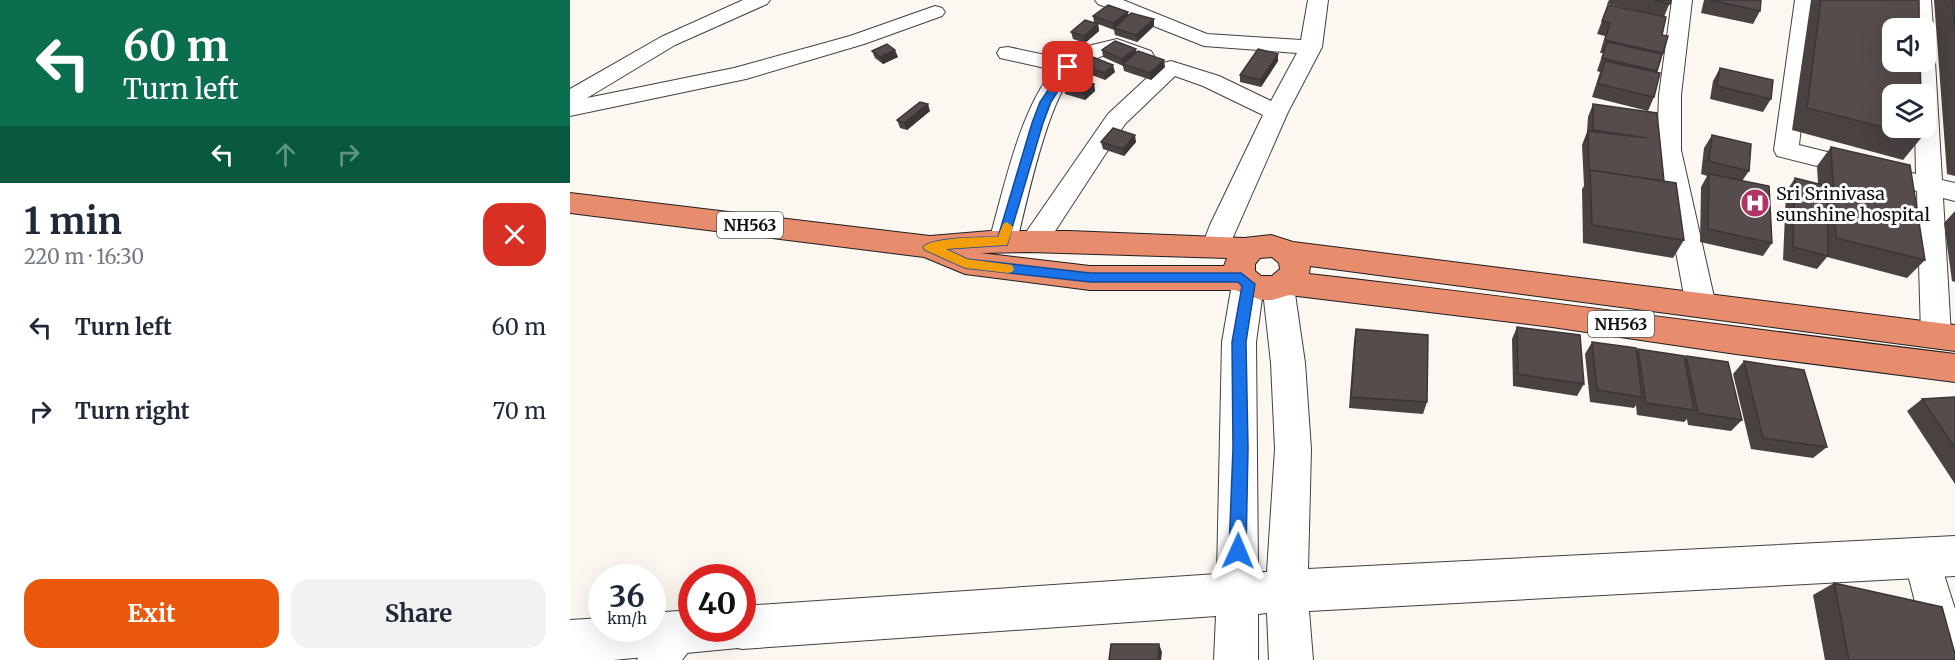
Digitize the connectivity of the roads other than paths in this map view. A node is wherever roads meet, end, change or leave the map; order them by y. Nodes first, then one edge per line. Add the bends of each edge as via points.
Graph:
1 (760, 0) edge
2 (1105, 0) edge
3 (1318, 0) edge
4 (1682, 0) edge
5 (1805, 0) edge
6 (1921, 0) edge
7 (935, 12) dead end
8 (1922, 18) edge
9 (1204, 40) junction
10 (1311, 47) junction
11 (1008, 53) dead end
12 (1068, 67) junction
13 (1181, 71) junction
14 (1925, 72) edge
15 (570, 99) edge
16 (570, 109) edge
17 (1276, 112) junction
18 (1943, 189) edge
19 (570, 203) edge
20 (1003, 241) junction
21 (1034, 241) junction
22 (1216, 246) junction
23 (930, 247) junction
24 (1265, 272) junction
25 (1701, 306) junction
26 (1946, 337) edge
27 (1955, 368) edge
28 (1939, 558) edge
29 (1287, 592) junction
30 (1237, 594) junction
31 (756, 627) edge
32 (570, 642) edge
33 (683, 642) edge
34 (668, 646) edge
35 (1236, 660) edge
36 (1291, 660) edge
37 (1950, 660) edge

1 - 15 street via 668,41
2 - 9 street
3 - 10 street
4 - 25 street via 1670,95 1669,150
5 - 18 street via 1786,150
6 - 8 street
7 - 16 street via 857,40 738,74
9 - 10 street
9 - 13 street
10 - 17 street
11 - 12 street
12 - 13 street via 1117,45
12 - 20 street via 1038,123
13 - 17 street
13 - 21 street via 1116,119
14 - 18 street
17 - 22 street
18 - 26 street
19 - 23 highway, NH563
20 - 21 highway, NH563
20 - 23 highway, NH563
21 - 22 highway, NH563
22 - 24 highway, NH563
23 - 24 highway, NH563 via 965,263 1090,278
24 - 25 highway, NH563 via 1447,271
24 - 27 highway, NH563 via 1736,341
24 - 29 street via 1288,363 1293,449
24 - 30 street via 1239,342
25 - 26 highway, NH563
28 - 29 street
28 - 37 street
29 - 30 street
29 - 36 street
30 - 31 street
30 - 35 street
32 - 34 street
33 - 34 street

